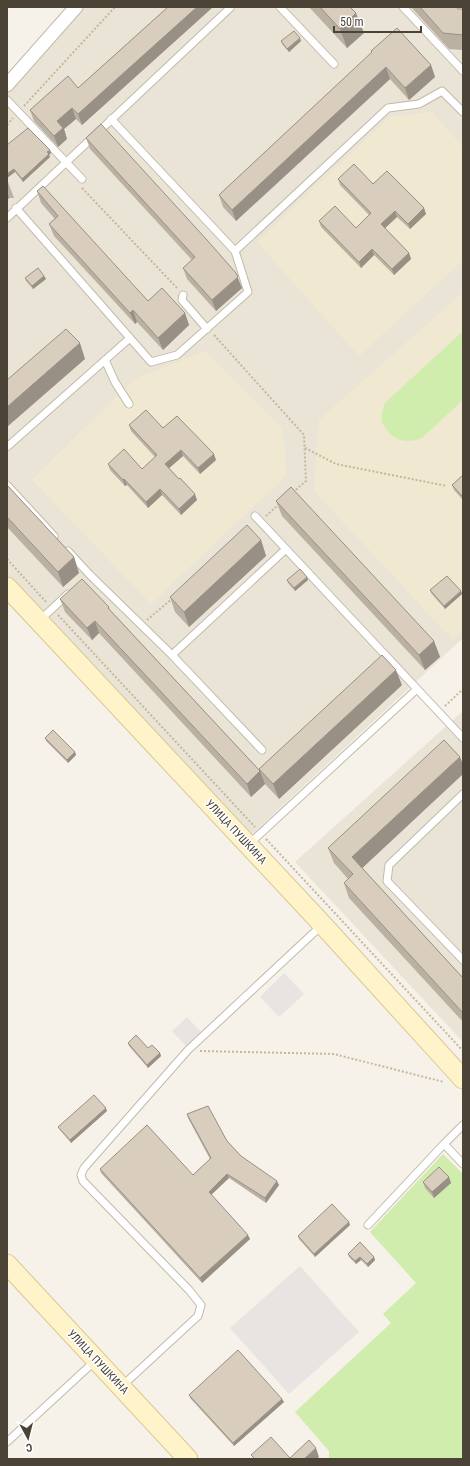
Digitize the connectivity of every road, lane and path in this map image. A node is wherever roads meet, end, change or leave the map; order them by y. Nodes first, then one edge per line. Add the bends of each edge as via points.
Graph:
1 (76, 7) edge
2 (115, 7) edge
3 (228, 7) edge
4 (280, 7) edge
5 (403, 7) edge
6 (334, 64) dead end
7 (463, 71) edge
8 (7, 84) edge
9 (7, 100) edge
10 (18, 112) junction
11 (463, 112) edge
12 (111, 119) junction
13 (7, 125) edge
14 (66, 162) junction
15 (82, 179) joint
16 (16, 208) junction
17 (7, 218) edge
18 (235, 251) junction
19 (183, 295) joint
20 (207, 329) junction
21 (130, 338) junction
22 (105, 360) junction
23 (129, 404) dead end
24 (7, 447) edge
25 (304, 448) junction
26 (7, 485) edge
27 (447, 486) dead end
28 (289, 496) edge
29 (283, 501) edge
30 (255, 516) dead end
31 (260, 521) junction
32 (286, 549) junction
33 (7, 559) edge
34 (7, 587) edge
35 (73, 589) edge
36 (177, 594) edge
37 (46, 615) junction
38 (142, 625) junction
39 (172, 655) junction
40 (417, 689) junction
41 (463, 689) edge
42 (439, 712) junction
43 (463, 738) edge
44 (262, 750) dead end
45 (463, 794) edge
46 (254, 839) junction
47 (323, 925) junction
48 (463, 960) edge
49 (188, 1050) junction
50 (463, 1051) edge
51 (457, 1081) edge
52 (463, 1125) edge
53 (444, 1144) junction
54 (463, 1164) edge
55 (368, 1225) dead end
56 (7, 1264) edge
57 (96, 1360) junction
58 (121, 1387) junction
59 (7, 1442) edge
60 (188, 1459) edge

1 - 8 street
2 - 10 path
3 - 12 lane via 230,8
4 - 6 lane
5 - 7 lane
9 - 10 lane
10 - 13 path
10 - 14 lane
11 - 18 lane via 442,91 419,104 388,108
12 - 14 lane
12 - 18 lane
14 - 15 lane
14 - 16 lane
15 - 19 path via 77,183
16 - 17 lane
16 - 21 lane
18 - 20 lane via 248,292
19 - 20 lane via 182,300
20 - 21 lane via 177,355 151,362
20 - 25 path via 304,435
21 - 22 lane
22 - 23 lane
22 - 24 lane
25 - 27 path via 336,464
25 - 28 path via 306,481
26 - 38 lane via 61,543 86,576
29 - 31 path
30 - 31 lane
31 - 32 lane
32 - 39 lane
32 - 40 lane
33 - 37 path
34 - 37 street, УЛИЦА ПУШКИНА
35 - 37 lane
36 - 38 path
37 - 46 street, УЛИЦА ПУШКИНА
37 - 46 path
38 - 39 lane
39 - 44 lane
40 - 42 lane
40 - 46 lane
41 - 42 path
42 - 43 lane
45 - 48 lane via 389,865 387,881
46 - 47 street, УЛИЦА ПУШКИНА
46 - 50 path
47 - 49 lane
47 - 51 street, УЛИЦА ПУШКИНА
49 - 51 path via 334,1054
49 - 58 lane via 84,1168 82,1175 83,1181 201,1305 198,1316
52 - 53 lane
53 - 54 lane
53 - 55 lane
56 - 57 street, УЛИЦА ПУШКИНА
57 - 58 street, УЛИЦА ПУШКИНА
57 - 59 lane
58 - 60 street, УЛИЦА ПУШКИНА

